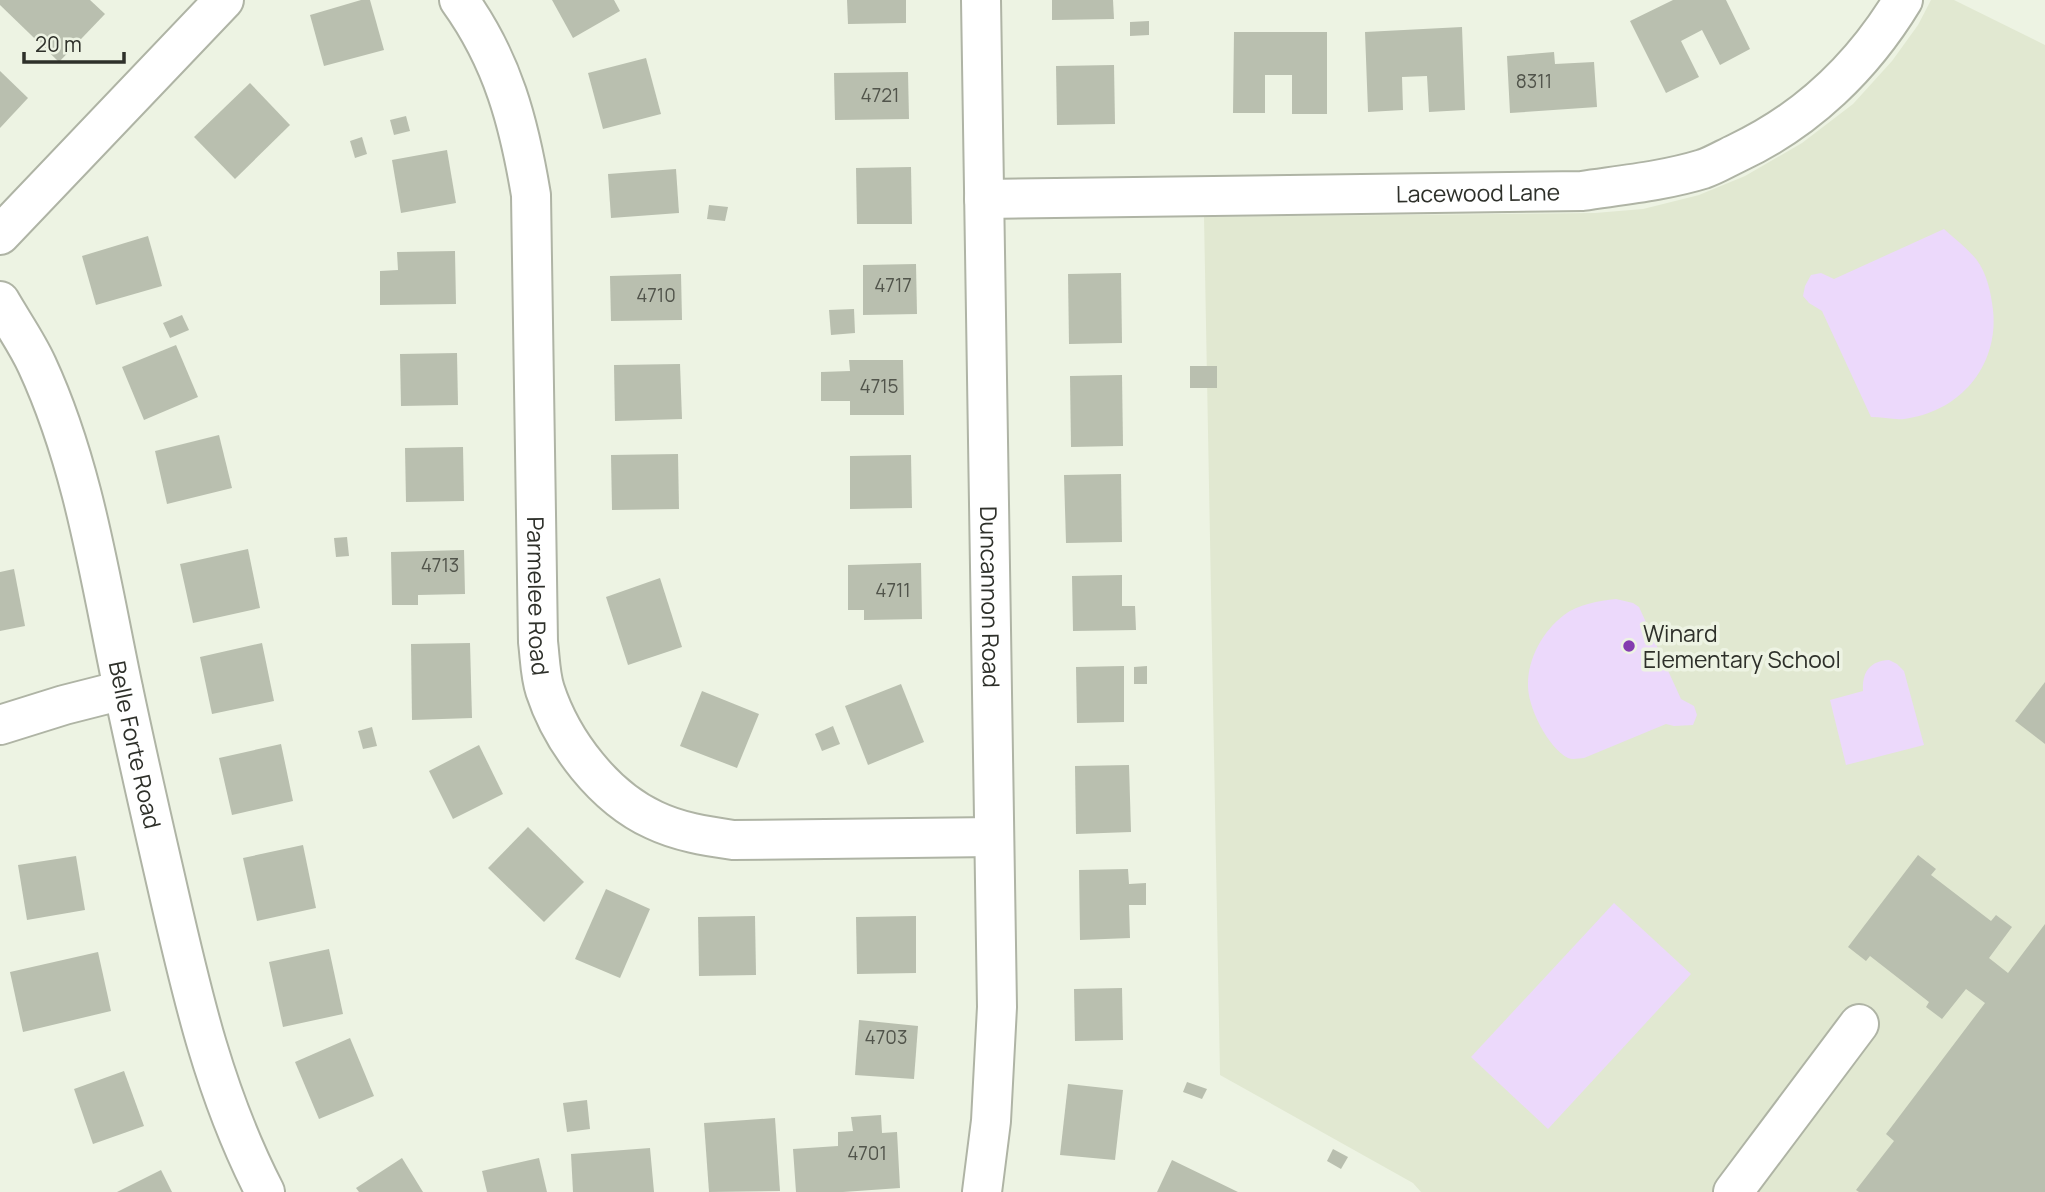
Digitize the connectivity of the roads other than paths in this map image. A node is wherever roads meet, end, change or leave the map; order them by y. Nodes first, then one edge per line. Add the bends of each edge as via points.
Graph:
1 (224, 0) edge
2 (459, 0) edge
3 (981, 0) edge
4 (1903, 0) edge
5 (984, 199) junction
6 (0, 235) edge
7 (0, 301) edge
8 (123, 690) junction
9 (0, 725) edge
10 (995, 837) junction
11 (1859, 1024) dead end
12 (265, 1192) edge
13 (982, 1192) edge
14 (1733, 1192) edge

1 - 6 street
2 - 10 street, Parmelee Road via 509,94 522,141 530,195 538,642 544,688 573,746 624,802 654,820 694,834 733,841
3 - 5 street, Duncannon Road
4 - 5 street, Lacewood Lane via 1882,35 1842,81 1797,118 1705,168 1641,183 1582,191
5 - 10 street, Duncannon Road
7 - 8 street, Belle Forte Road via 37,364 64,434 85,502
8 - 9 street
8 - 12 street, Belle Forte Road via 195,1010 245,1154
10 - 13 street, Duncannon Road via 997,1007
11 - 14 street

